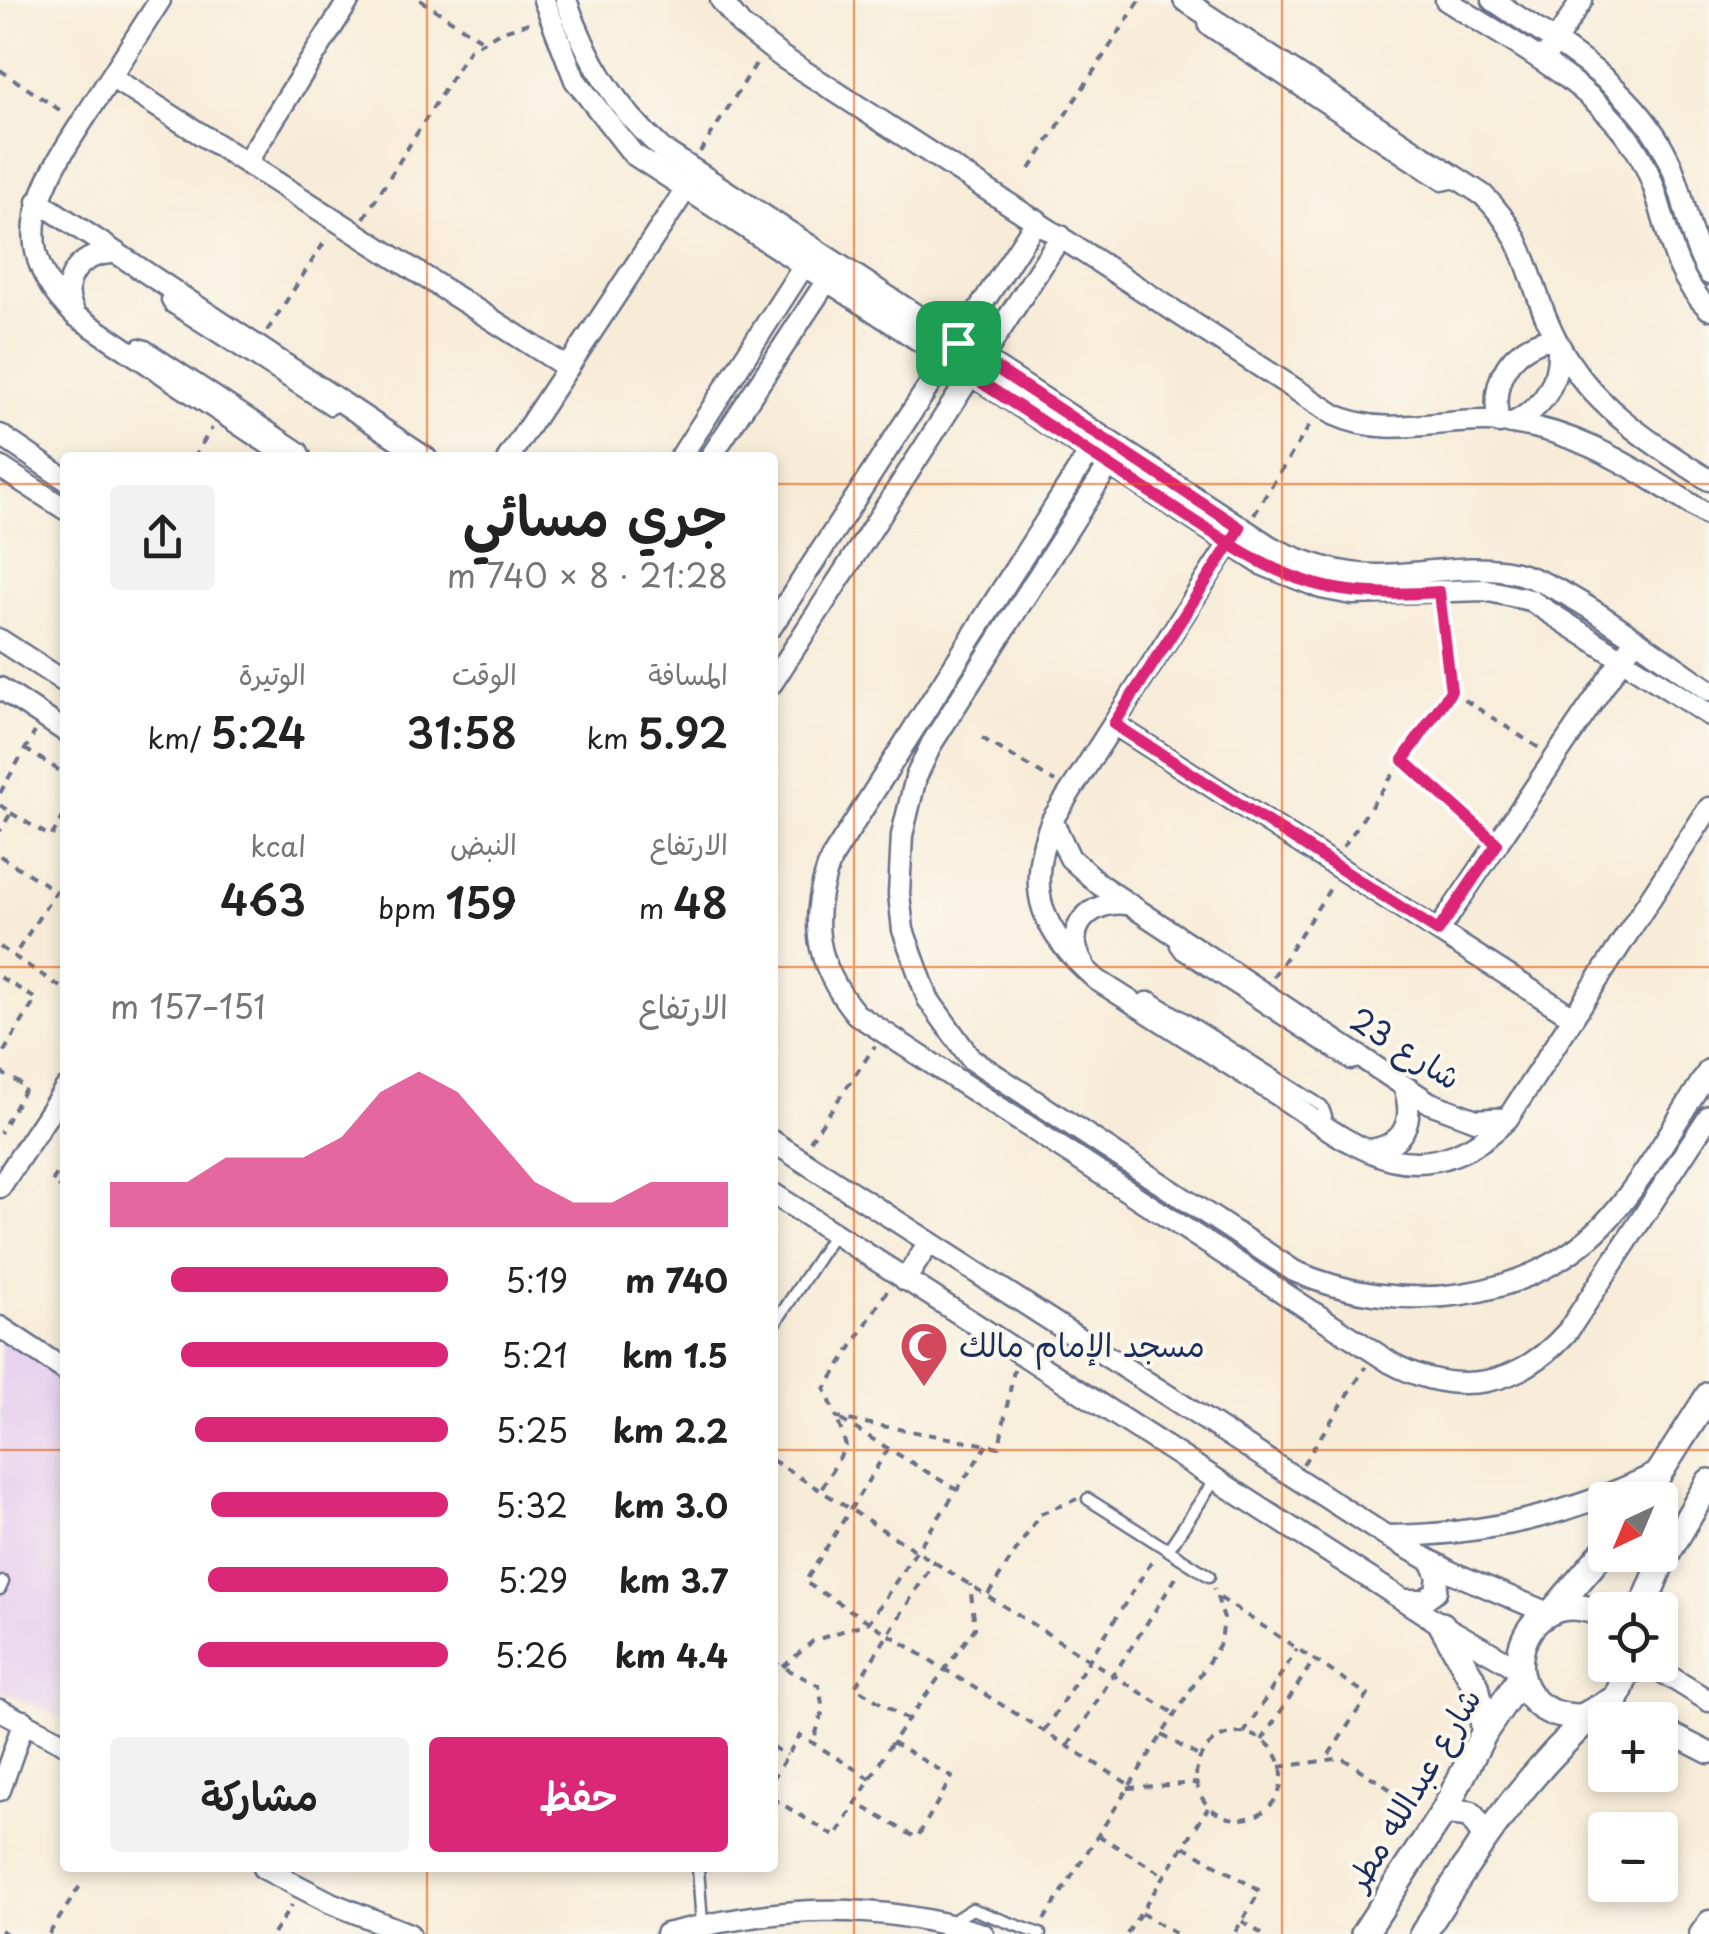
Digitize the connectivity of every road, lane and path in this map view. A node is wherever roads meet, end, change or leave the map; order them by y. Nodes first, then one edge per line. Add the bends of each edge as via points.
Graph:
1 (160, 0) edge
2 (349, 0) edge
3 (420, 0) edge
4 (566, 0) edge
5 (721, 0) edge
6 (1140, 0) edge
7 (1184, 0) edge
8 (1446, 0) edge
9 (1492, 0) edge
10 (1582, 0) edge
11 (1208, 6) edge
12 (546, 8) edge
13 (482, 40) junction
14 (1555, 42) junction
15 (766, 46) junction
16 (1542, 62) junction
17 (0, 70) edge
18 (111, 76) junction
19 (80, 124) junction
20 (246, 163) junction
21 (1030, 169) dead end
22 (690, 177) junction
23 (38, 200) junction
24 (1037, 220) junction
25 (346, 227) junction
26 (1061, 236) junction
27 (117, 253) junction
28 (804, 267) junction
29 (1709, 274) edge
30 (826, 282) junction
31 (172, 290) junction
32 (1709, 309) edge
33 (76, 316) junction
34 (1556, 340) junction
35 (258, 346) junction
36 (952, 351) junction
37 (130, 353) junction
38 (977, 367) junction
39 (568, 368) junction
40 (342, 402) junction
41 (1322, 406) junction
42 (221, 412) junction
43 (1505, 423) junction
44 (0, 435) edge
45 (403, 448) edge
46 (197, 452) edge
47 (281, 452) edge
48 (304, 452) edge
49 (512, 452) edge
50 (684, 452) edge
51 (714, 452) edge
52 (1090, 453) junction
53 (1108, 466) junction
54 (0, 467) edge
55 (60, 476) edge
56 (1709, 480) edge
57 (60, 506) edge
58 (1709, 516) edge
59 (1238, 534) junction
60 (1439, 592) junction
61 (778, 617) edge
62 (0, 640) edge
63 (1628, 649) junction
64 (778, 674) edge
65 (60, 679) edge
66 (0, 688) edge
67 (1709, 690) edge
68 (1451, 691) junction
69 (1709, 714) edge
70 (1114, 724) junction
71 (59, 725) edge
72 (982, 738) dead end
73 (25, 750) junction
74 (1555, 758) junction
75 (1403, 760) junction
76 (60, 771) edge
77 (1070, 792) junction
78 (0, 793) edge
79 (0, 806) edge
80 (1709, 808) edge
81 (11, 812) junction
82 (1052, 820) junction
83 (60, 822) edge
84 (0, 831) edge
85 (1497, 844) junction
86 (0, 856) edge
87 (1337, 866) junction
88 (1126, 904) junction
89 (1438, 931) junction
90 (1178, 938) junction
91 (0, 947) edge
92 (14, 956) junction
93 (0, 977) edge
94 (1097, 980) junction
95 (60, 987) edge
96 (1263, 994) junction
97 (1574, 1018) junction
98 (884, 1034) junction
99 (0, 1058) edge
100 (1364, 1060) junction
101 (1709, 1070) edge
102 (0, 1072) edge
103 (1404, 1087) junction
104 (60, 1097) edge
105 (1709, 1116) edge
106 (1508, 1118) junction
107 (0, 1133) edge
108 (778, 1146) edge
109 (1368, 1150) junction
110 (798, 1158) junction
111 (60, 1168) edge
112 (1144, 1176) junction
113 (0, 1187) edge
114 (60, 1187) edge
115 (1133, 1196) junction
116 (778, 1197) edge
117 (834, 1233) junction
118 (929, 1243) junction
119 (902, 1277) junction
120 (778, 1319) edge
121 (0, 1327) edge
122 (1018, 1351) junction
123 (1375, 1353) junction
124 (60, 1367) edge
125 (1709, 1395) edge
126 (837, 1418) junction
127 (986, 1445) junction
128 (888, 1448) junction
129 (778, 1463) edge
130 (1295, 1477) junction
131 (1216, 1478) junction
132 (1659, 1482) edge
133 (1709, 1482) edge
134 (822, 1488) junction
135 (957, 1490) junction
136 (1088, 1499) joint
137 (852, 1507) junction
138 (1588, 1509) edge
139 (1678, 1509) edge
140 (1688, 1514) junction
141 (1386, 1536) junction
142 (1165, 1548) junction
143 (918, 1549) junction
144 (935, 1560) junction
145 (1186, 1562) junction
146 (1432, 1562) junction
147 (1588, 1569) edge
148 (1209, 1576) joint
149 (970, 1582) junction
150 (1651, 1592) edge
151 (988, 1594) junction
152 (1219, 1598) junction
153 (1406, 1600) junction
154 (1588, 1610) edge
155 (1550, 1612) junction
156 (869, 1622) junction
157 (1442, 1625) junction
158 (887, 1634) junction
159 (1297, 1648) junction
160 (1090, 1659) junction
161 (1314, 1660) junction
162 (778, 1664) edge
163 (783, 1667) junction
164 (944, 1670) junction
165 (1520, 1673) junction
166 (1114, 1674) junction
167 (1678, 1682) edge
168 (1709, 1701) edge
169 (0, 1710) edge
170 (1175, 1714) junction
171 (1588, 1715) edge
172 (908, 1720) junction
173 (24, 1721) junction
174 (1588, 1721) edge
175 (1484, 1731) junction
176 (1044, 1732) junction
177 (1244, 1734) junction
178 (1162, 1735) junction
179 (1678, 1737) edge
180 (1262, 1740) junction
181 (60, 1741) edge
182 (892, 1742) junction
183 (813, 1744) junction
184 (1068, 1746) junction
185 (778, 1750) edge
186 (1709, 1753) edge
187 (787, 1755) junction
188 (1328, 1756) junction
189 (1200, 1757) junction
190 (1280, 1767) junction
191 (778, 1770) edge
192 (871, 1779) junction
193 (1196, 1783) junction
194 (1129, 1786) junction
195 (0, 1790) edge
196 (778, 1802) edge
197 (856, 1803) junction
198 (1209, 1806) junction
199 (1441, 1816) junction
200 (1098, 1835) junction
201 (1484, 1835) junction
202 (1184, 1846) junction
203 (271, 1872) edge
204 (699, 1872) edge
205 (1164, 1876) junction
206 (80, 1886) dead end
207 (302, 1888) junction
208 (1141, 1913) junction
209 (1242, 1921) junction
210 (1709, 1921) edge
211 (948, 1924) junction
212 (715, 1926) edge
213 (0, 1930) edge
214 (1038, 1933) edge
215 (7, 1934) edge
216 (49, 1934) edge
217 (273, 1934) edge
218 (410, 1934) edge
219 (666, 1934) edge
220 (983, 1934) edge
221 (1127, 1934) edge
222 (1176, 1934) edge
223 (1234, 1934) edge
224 (1262, 1934) edge
225 (1364, 1934) edge
226 (1422, 1934) edge
227 (1700, 1934) edge

1 - 18 street
2 - 20 street
3 - 13 path
4 - 22 street via 614,100
5 - 15 street
6 - 21 path
7 - 11 street
8 - 16 street
9 - 14 street
10 - 14 street
11 - 34 street via 1502,213 1517,234
12 - 13 path
12 - 22 street via 592,107 633,154
13 - 25 path via 458,63
14 - 16 street
14 - 29 street via 1612,84 1655,133
15 - 22 path
15 - 24 street
16 - 32 street via 1596,104 1637,151 1672,257
17 - 19 path
18 - 19 street
18 - 20 street
19 - 23 street
20 - 25 street
22 - 28 street
22 - 36 street
22 - 39 street
23 - 27 street
23 - 33 street via 38,265
24 - 26 street
24 - 36 street
25 - 35 path
25 - 39 street
26 - 38 street
26 - 41 street
27 - 31 street
27 - 33 street via 79,264 68,290
28 - 30 street
28 - 50 street
30 - 36 street
30 - 51 street
31 - 35 street
31 - 40 lane via 166,300 171,307 330,409
33 - 37 street
34 - 43 street via 1549,392 1539,406
34 - 43 street via 1526,346 1506,366 1496,394
34 - 56 street via 1618,419
35 - 40 street
36 - 38 street
36 - 61 street
37 - 42 street
37 - 48 lane via 146,346
38 - 52 street
38 - 59 street
38 - 64 street
39 - 49 street
40 - 45 street
41 - 43 street via 1370,428
41 - 59 path
42 - 46 path
42 - 47 street
43 - 58 street via 1594,447
44 - 55 street
52 - 53 street
52 - 98 street via 846,831 818,891 815,924 828,973 856,1014
53 - 59 street
53 - 112 street via 932,742 908,805 899,894 903,930 928,999 970,1059
54 - 57 street
59 - 60 street via 1263,565 1321,588 1382,596
59 - 63 street via 1297,560 1352,573 1515,572 1562,594
59 - 70 street
60 - 63 street via 1485,590 1530,600
60 - 68 path
62 - 65 street
63 - 67 street
63 - 69 street
63 - 74 street
66 - 71 street
68 - 74 path
68 - 75 path
70 - 77 street
70 - 87 street
71 - 73 path
72 - 77 path
73 - 76 path
73 - 78 path
74 - 85 street
75 - 85 path
75 - 87 path
77 - 82 street
79 - 81 path
80 - 97 street
81 - 83 path via 51,837
81 - 84 path
82 - 88 street, شارع 23 via 1082,872
82 - 94 street via 1039,860 1040,902 1066,952
85 - 89 street
86 - 92 path via 56,891
87 - 89 street
87 - 96 path
88 - 90 street, شارع 23
88 - 94 street via 1094,907 1075,934 1076,951
89 - 97 street
90 - 96 street, شارع 23
90 - 100 lane via 1177,949 1196,963 1351,1064
91 - 92 path
92 - 95 path
93 - 99 path via 36,998
94 - 109 street
96 - 100 street, شارع 23
97 - 106 street
98 - 110 path
98 - 115 street
100 - 103 street, شارع 23
101 - 112 street via 1632,1188 1590,1237 1538,1270 1474,1292 1400,1299 1328,1286
102 - 107 path via 26,1086
103 - 106 street, شارع 23 via 1460,1116
103 - 109 street via 1410,1118 1405,1131
104 - 113 street
105 - 123 street via 1568,1331 1526,1369 1500,1380 1444,1384
106 - 109 street via 1490,1137 1444,1159 1405,1160
108 - 110 street
110 - 118 street
111 - 114 path via 52,1182
112 - 115 street
115 - 123 street
116 - 117 street
117 - 119 street
117 - 120 lane
118 - 119 street
118 - 130 street
119 - 122 street
119 - 126 path via 824,1389
121 - 124 street
122 - 127 path via 999,1447
122 - 131 street
123 - 130 path
125 - 132 street
126 - 127 path
126 - 128 path
126 - 134 path via 846,1446
127 - 135 path
128 - 135 path
128 - 137 path
129 - 134 path
130 - 141 street
131 - 142 lane
131 - 153 street
133 - 140 street
134 - 137 path
135 - 143 path
136 - 142 lane
136 - 151 path via 1071,1499 1040,1514
137 - 143 path
137 - 156 path via 805,1582
138 - 141 street via 1468,1533
139 - 140 street
140 - 150 street
141 - 146 street
142 - 145 lane
142 - 160 path
143 - 144 path
143 - 156 path
144 - 149 path
144 - 158 path
145 - 148 lane
145 - 166 path
146 - 153 street via 1436,1590 1424,1600
146 - 155 street
147 - 155 street, شارع عبدالله مطر
148 - 152 path
149 - 151 path
149 - 164 path via 974,1628
151 - 160 path
152 - 159 path
152 - 170 path via 1220,1642
153 - 157 street
154 - 155 street
155 - 165 street, شارع عبدالله مطر via 1524,1636
156 - 158 path
156 - 163 path via 813,1641
157 - 165 street
157 - 175 street via 1476,1686
158 - 164 path
158 - 172 path via 855,1687
159 - 161 path
159 - 177 path
160 - 166 path
160 - 176 path
161 - 180 path
161 - 188 path via 1368,1695
162 - 163 path
163 - 183 path via 818,1686 823,1710
164 - 172 path
164 - 176 path
165 - 171 street via 1544,1709 1568,1718
165 - 175 street, شارع عبدالله مطر
166 - 170 path
166 - 184 path
167 - 168 street
169 - 173 street
170 - 178 path
172 - 182 path
173 - 181 street
173 - 195 street
174 - 201 street via 1537,1769
175 - 199 street, شارع عبدالله مطر
176 - 184 path
177 - 180 path
177 - 189 path via 1218,1738
178 - 189 path
178 - 194 path
179 - 186 street
180 - 190 path
182 - 192 path
182 - 197 path via 952,1777 917,1838
183 - 187 path via 800,1735
183 - 192 path
184 - 194 path
185 - 187 path
187 - 191 path
188 - 190 path
188 - 199 path
189 - 193 path
190 - 198 path via 1276,1795 1255,1815 1226,1816
192 - 197 path
193 - 194 path
193 - 198 path
194 - 200 path
196 - 197 path via 836,1837
198 - 202 path
199 - 201 street via 1470,1814
199 - 225 street, شارع عبدالله مطر
200 - 205 path
200 - 214 path
201 - 226 street
202 - 205 path
202 - 209 path via 1260,1891
203 - 207 street
204 - 212 lane
205 - 208 path
206 - 216 path
207 - 217 path
207 - 218 street
208 - 221 path
208 - 222 path
209 - 223 path
209 - 224 path
210 - 227 street
211 - 212 street via 851,1909 785,1910
211 - 214 lane via 972,1909
211 - 220 street
212 - 219 street
213 - 215 path

